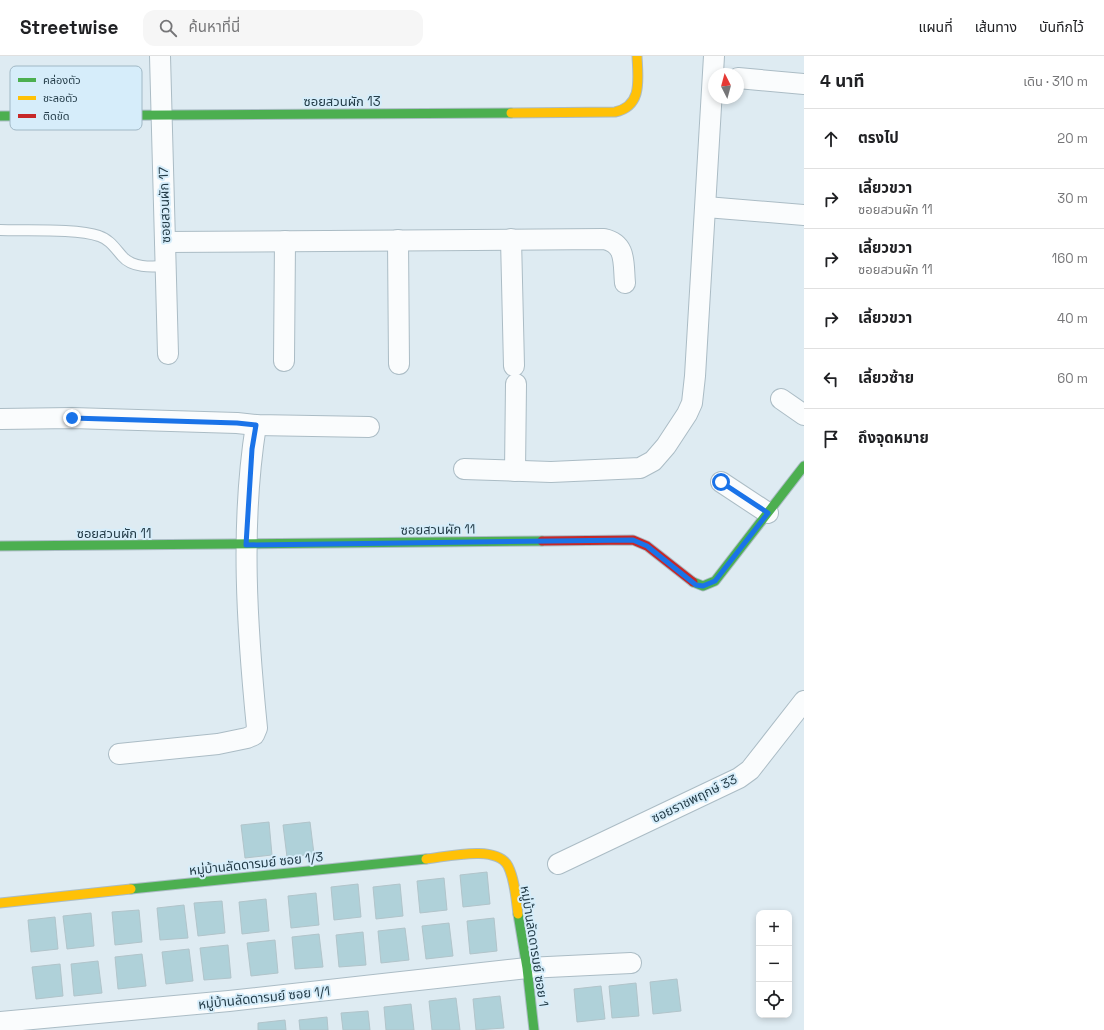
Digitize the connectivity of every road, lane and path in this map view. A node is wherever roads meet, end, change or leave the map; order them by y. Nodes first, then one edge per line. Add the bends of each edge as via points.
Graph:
1 (160, 56) edge
2 (638, 56) edge
3 (744, 79) edge
4 (804, 84) edge
5 (711, 104) edge
6 (142, 116) edge
7 (161, 116) junction
8 (706, 207) junction
9 (804, 215) edge
10 (0, 230) edge
11 (511, 239) junction
12 (398, 240) junction
13 (285, 241) junction
14 (165, 242) junction
15 (165, 266) junction
16 (624, 283) dead end
17 (168, 354) dead end
18 (284, 361) dead end
19 (399, 364) dead end
20 (782, 399) dead end
21 (804, 415) edge
22 (0, 419) edge
23 (256, 425) junction
24 (369, 427) dead end
25 (804, 466) edge
26 (464, 469) dead end
27 (515, 471) junction
28 (721, 482) dead end
29 (768, 513) junction
30 (246, 545) junction
31 (0, 546) edge
32 (804, 701) edge
33 (119, 754) dead end
34 (558, 864) dead end
35 (509, 867) joint
36 (0, 903) edge
37 (631, 962) dead end
38 (527, 968) junction
39 (0, 1022) edge
40 (534, 1030) edge

1 - 7 street, ซอยสวนผัก 17
2 - 7 street, ซอยสวนผัก 13 via 633,103 627,110 615,112
3 - 4 street
5 - 8 street
6 - 7 street, ซอยสวนผัก 13
7 - 14 street, ซอยสวนผัก 17
8 - 9 street
8 - 27 street via 692,403 666,446 653,461 640,468 565,472
10 - 15 lane via 74,232 99,236 114,245 123,257 134,264 147,267
11 - 12 street
11 - 16 street via 612,241 619,245
11 - 27 street
12 - 13 street
12 - 19 street
13 - 14 street
13 - 18 street
14 - 15 street, ซอยสวนผัก 17
15 - 17 street, ซอยสวนผัก 17
20 - 21 street
22 - 23 street via 72,418
23 - 24 street
23 - 30 street
25 - 29 street, ซอยสวนผัก 11
26 - 27 street
28 - 29 street
29 - 30 street, ซอยสวนผัก 11 via 715,581 703,586 696,585 647,546 633,540
30 - 31 street, ซอยสวนผัก 11
30 - 33 street via 246,588 257,728 254,735 218,744
32 - 34 street, ซอยราชพฤกษ์ 33 via 750,770 739,778
35 - 36 street, หมู่บ้านลัดดารมย์ ซอย 1/3 via 504,859 482,853
35 - 38 street, หมู่บ้านลัดดารมย์ ซอย 1
37 - 38 street, หมู่บ้านลัดดารมย์ ซอย 1/1
38 - 39 street, หมู่บ้านลัดดารมย์ ซอย 1/1 via 229,1001
38 - 40 street, หมู่บ้านลัดดารมย์ ซอย 1

